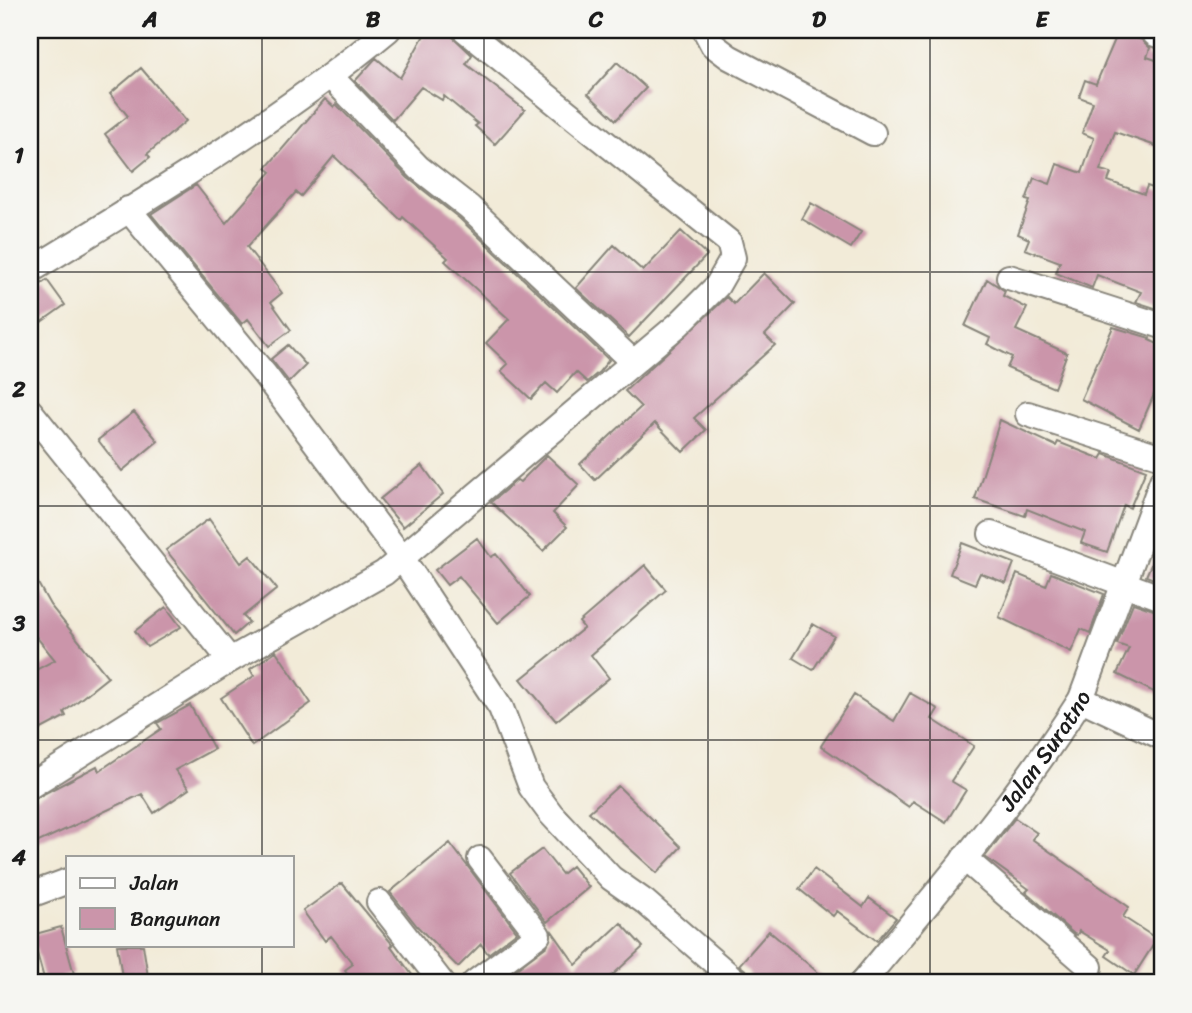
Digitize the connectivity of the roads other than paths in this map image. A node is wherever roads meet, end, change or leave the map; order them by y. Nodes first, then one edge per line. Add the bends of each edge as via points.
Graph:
1 (388, 30) edge
2 (465, 30) edge
3 (705, 30) edge
4 (331, 77) junction
5 (873, 133) dead end
6 (128, 209) junction
7 (30, 271) edge
8 (1009, 277) dead end
9 (1162, 326) edge
10 (632, 361) junction
11 (30, 411) edge
12 (1028, 414) dead end
13 (1162, 457) edge
14 (1162, 481) edge
15 (991, 534) dead end
16 (402, 558) junction
17 (1122, 583) junction
18 (1162, 598) edge
19 (230, 660) junction
20 (1081, 699) junction
21 (1162, 737) edge
22 (30, 786) edge
23 (964, 858) junction
24 (480, 859) dead end
25 (66, 882) edge
26 (30, 895) edge
27 (379, 902) dead end
28 (1090, 967) dead end
29 (442, 983) edge
30 (474, 983) edge
31 (738, 983) edge
32 (862, 983) edge

1 - 4 street
2 - 10 street via 729,242 733,258 718,286
3 - 5 street via 713,45 729,57
4 - 6 street
4 - 10 street via 419,168 469,207
6 - 7 street
6 - 16 street via 265,375
8 - 9 street
10 - 16 street
11 - 19 street
12 - 13 street
14 - 17 street, Jalan Suratno
15 - 17 street
16 - 19 street via 384,573
16 - 31 street via 501,708 531,787 551,814 592,860
17 - 18 street
17 - 20 street, Jalan Suratno
19 - 22 street
20 - 21 street
20 - 23 street, Jalan Suratno
23 - 28 street
23 - 32 street, Jalan Suratno
24 - 30 street via 538,936
25 - 26 street
27 - 29 street

